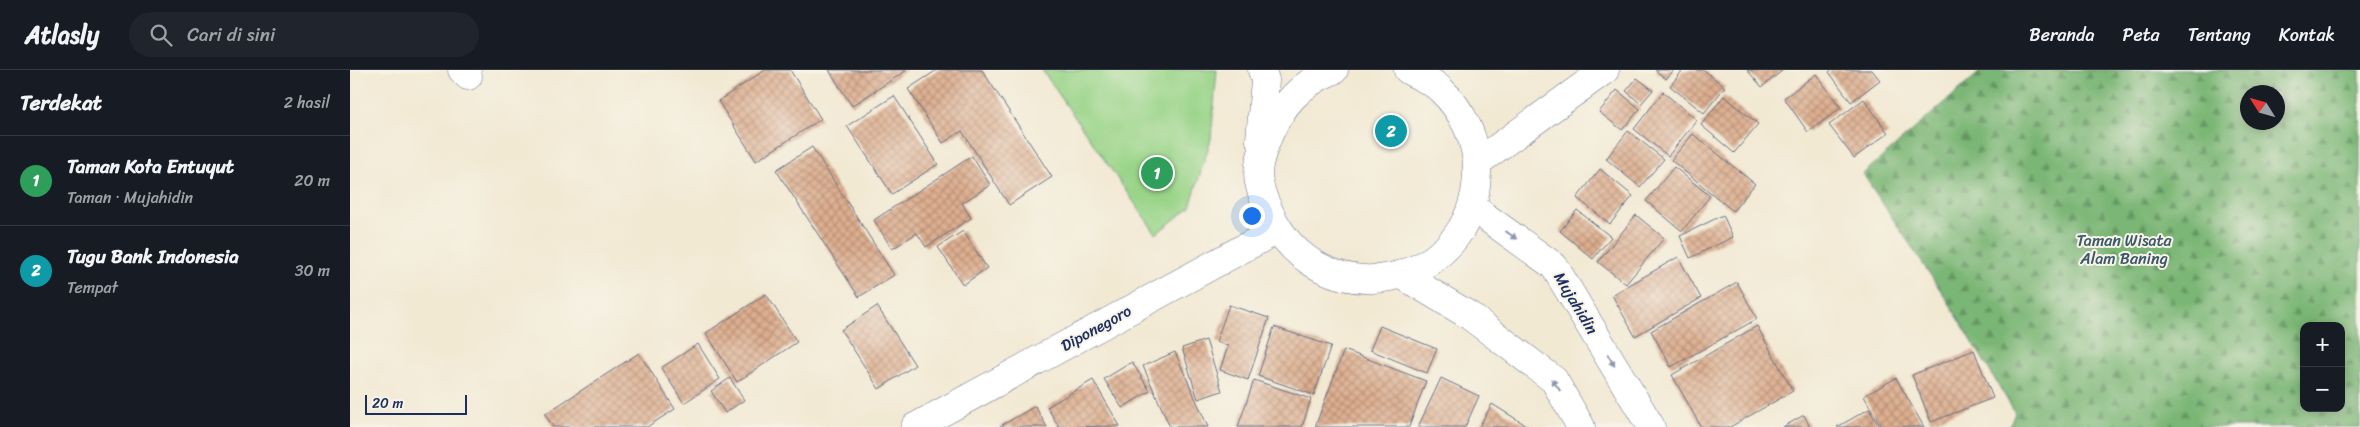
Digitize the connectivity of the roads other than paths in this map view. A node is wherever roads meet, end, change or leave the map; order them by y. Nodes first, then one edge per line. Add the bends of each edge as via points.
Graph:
1 (1262, 70) edge
2 (1334, 70) edge
3 (1408, 70) edge
4 (1605, 70) edge
5 (1258, 161) junction
6 (1478, 162) junction
7 (1472, 206) junction
8 (1277, 230) junction
9 (1402, 275) junction
10 (915, 427) edge
11 (1581, 427) edge
12 (1651, 427) edge

1 - 5 main road via 1265,80
2 - 5 main road via 1316,77 1293,95 1275,120
3 - 6 main road via 1440,88 1466,121
4 - 6 main road
5 - 8 main road via 1257,176
6 - 7 main road
7 - 9 main road via 1461,230 1445,249 1425,265
7 -> 12 main road, Mujahidin via 1554,266
8 - 9 main road via 1301,256 1332,274 1366,280
8 - 10 main road, Diponegoro
11 -> 9 main road via 1554,380 1470,316

